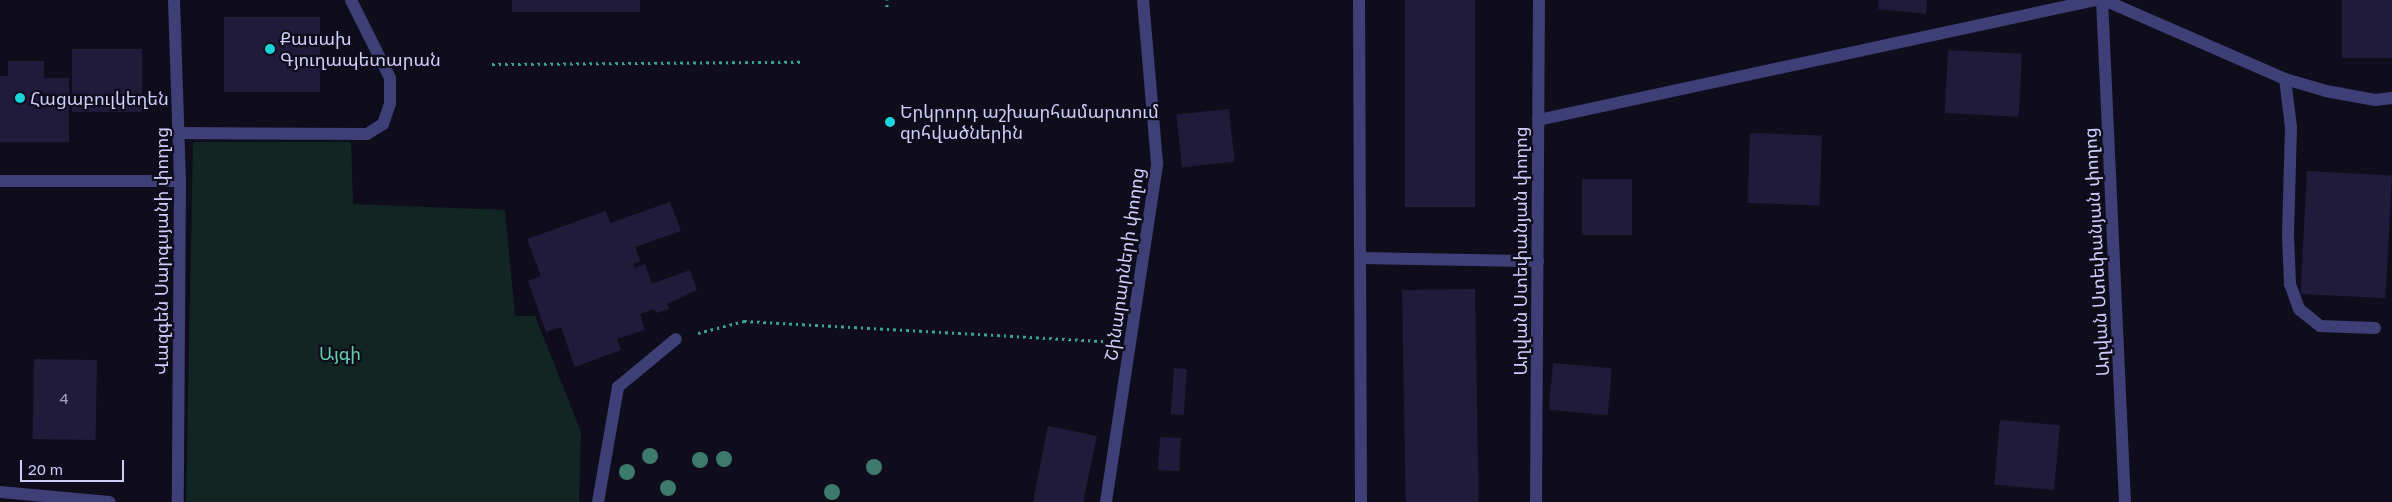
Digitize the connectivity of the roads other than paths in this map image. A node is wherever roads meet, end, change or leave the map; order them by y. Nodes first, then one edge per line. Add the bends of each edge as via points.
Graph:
1 (174, 0) edge
2 (351, 0) edge
3 (1143, 0) edge
4 (1359, 0) edge
5 (1539, 0) edge
6 (2096, 0) edge
7 (2103, 0) edge
8 (2285, 79) junction
9 (2392, 98) edge
10 (1538, 120) junction
11 (178, 133) junction
12 (0, 181) edge
13 (180, 181) junction
14 (1360, 258) junction
15 (1538, 261) junction
16 (2376, 328) dead end
17 (676, 339) road end
18 (0, 492) edge
19 (110, 502) edge
20 (178, 502) edge
21 (598, 502) edge
22 (1106, 502) edge
23 (1361, 502) edge
24 (1536, 502) edge
25 (2125, 502) edge

1 - 11 street, Վազգեն Սարգսյանի փողոց
2 - 11 street via 390,78 390,104 382,124 368,134
3 - 22 street, Շինարարների փողոց via 1157,163
4 - 14 street
5 - 10 street, Աղվան Ստեփանյան փողոց
6 - 10 street
7 - 8 street
7 - 25 street, Աղվան Ստեփանյան փողոց
8 - 9 street via 2376,100
8 - 16 street via 2291,127 2290,284 2299,309 2320,326
10 - 15 street, Աղվան Ստեփանյան փողոց
11 - 13 street, Վազգեն Սարգսյանի փողոց
12 - 13 street
13 - 20 street, Վազգեն Սարգսյանի փողոց
14 - 15 street
14 - 23 street
15 - 24 street, Աղվան Ստեփանյան փողոց
17 - 21 street via 618,387
18 - 19 street

